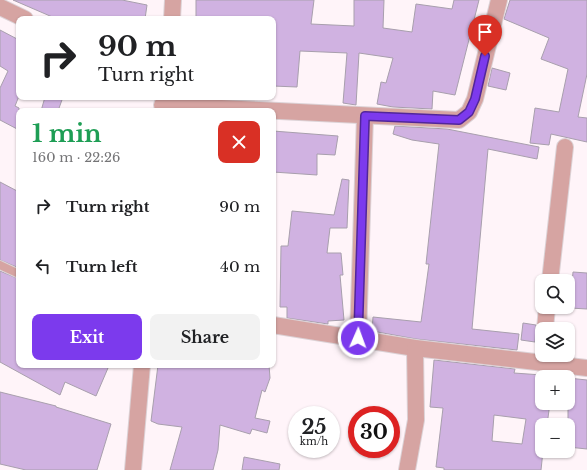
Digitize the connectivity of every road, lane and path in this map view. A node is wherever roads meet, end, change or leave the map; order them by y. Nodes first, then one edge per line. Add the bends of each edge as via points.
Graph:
1 (173, 0) edge
2 (498, 0) edge
3 (0, 6) edge
4 (19, 16) edge
5 (172, 16) edge
6 (162, 104) edge
7 (230, 108) edge
8 (276, 111) edge
9 (365, 116) junction
10 (565, 147) dead end
11 (0, 265) edge
12 (16, 273) edge
13 (551, 274) edge
14 (276, 325) edge
15 (358, 338) junction
16 (415, 348) junction
17 (535, 357) edge
18 (560, 362) edge
19 (142, 368) edge
20 (587, 368) edge
21 (133, 470) edge
22 (407, 470) edge

1 - 5 street
2 - 9 street via 475,99 469,112 459,120
3 - 4 street
6 - 7 street
8 - 9 street
9 - 15 street
10 - 13 street
11 - 12 lane
14 - 15 street
15 - 16 street
16 - 17 street
16 - 22 street via 416,420
18 - 20 street
19 - 21 street

